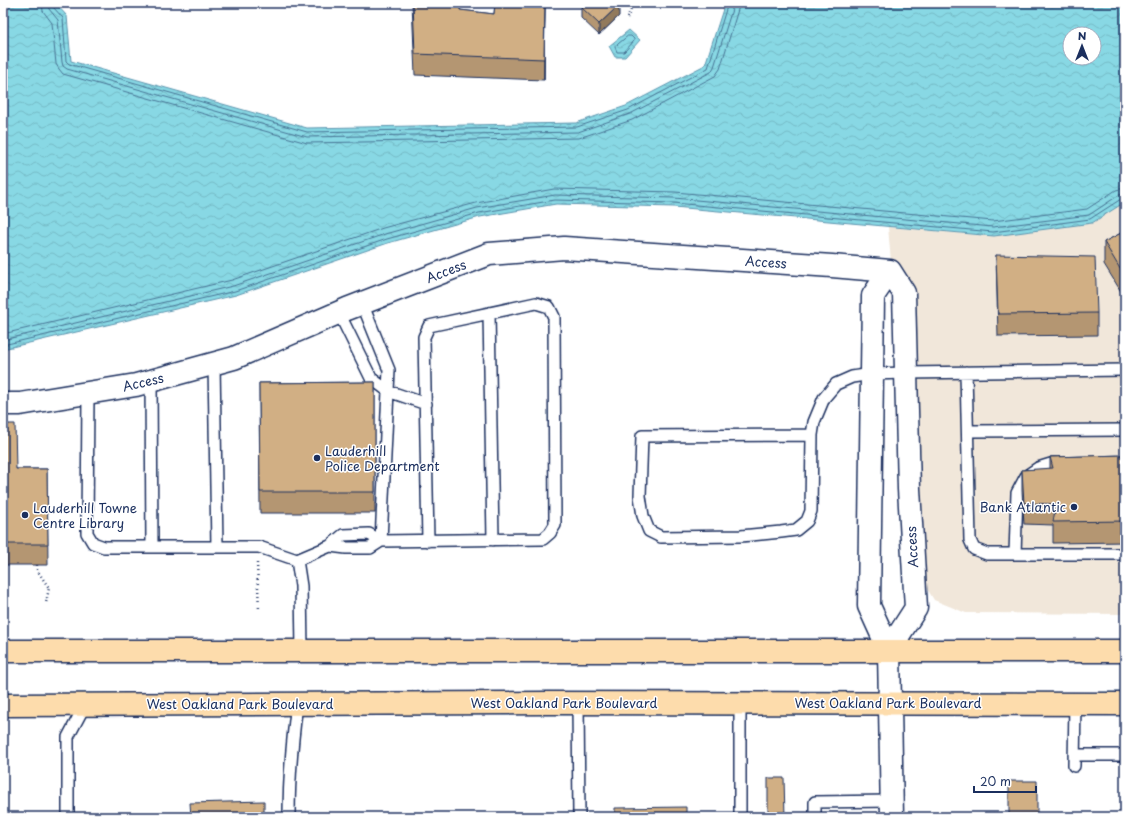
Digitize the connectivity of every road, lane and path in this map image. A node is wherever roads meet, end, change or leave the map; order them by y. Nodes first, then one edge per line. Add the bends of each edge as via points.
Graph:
1 (634, 3) edge
2 (627, 18) dead end
3 (890, 271) junction
4 (362, 303) junction
5 (338, 313) junction
6 (490, 313) junction
7 (214, 364) junction
8 (1125, 370) edge
9 (966, 372) junction
10 (906, 373) junction
11 (872, 374) junction
12 (152, 381) junction
13 (388, 391) junction
14 (88, 393) junction
15 (11, 404) edge
16 (426, 404) junction
17 (1125, 430) edge
18 (968, 431) junction
19 (812, 435) junction
20 (1077, 463) edge
21 (494, 540) junction
22 (428, 541) junction
23 (381, 542) junction
24 (152, 547) junction
25 (217, 547) junction
26 (1015, 554) junction
27 (1125, 554) edge
28 (256, 558) dead end
29 (297, 560) junction
30 (37, 565) dead end
31 (46, 603) dead end
32 (259, 610) dead end
33 (888, 650) junction
34 (3, 651) edge
35 (302, 651) junction
36 (1125, 651) edge
37 (578, 703) junction
38 (740, 703) junction
39 (890, 703) junction
40 (1075, 703) junction
41 (297, 704) junction
42 (1125, 704) edge
43 (3, 705) edge
44 (85, 705) junction
45 (1125, 755) edge
46 (891, 809) edge
47 (68, 817) edge
48 (289, 817) edge
49 (579, 817) edge
50 (740, 817) edge
51 (815, 817) edge

1 - 2 path
3 - 4 street, Access via 564,248 489,254
3 - 10 street, Access via 904,293
3 - 11 street via 873,296
4 - 5 street, Access
4 - 13 lane via 389,370
5 - 7 street, Access via 234,358
5 - 13 lane via 371,378
6 - 16 lane via 429,326 424,337
6 - 21 lane
6 - 21 lane via 536,303 549,307 554,317 555,525 543,539
7 - 12 street, Access
7 - 25 lane
8 - 9 lane
9 - 10 lane
9 - 18 lane
10 - 11 lane
10 - 33 street, Access via 916,608
11 - 19 lane via 852,376 836,384 824,398 814,422
11 - 33 street via 869,606
12 - 14 street, Access
12 - 24 lane
13 - 16 lane
13 - 23 lane
14 - 15 street, Access
14 - 24 lane via 87,533 93,543 104,547
16 - 22 lane
17 - 18 lane
18 - 26 lane via 970,540 974,549 987,554
19 - 19 lane via 812,511 807,521 796,530 741,536 661,537 649,530 643,516 640,496 642,436
20 - 26 lane via 1054,463 1038,468 1026,476 1017,493
21 - 22 lane
22 - 23 lane
23 - 29 lane via 369,534 343,535 330,546
24 - 25 lane
25 - 29 lane via 259,547
26 - 27 lane
28 - 32 path
29 - 35 lane via 301,586
30 - 31 path via 37,570 48,588
33 - 35 main road
33 - 36 main road
33 - 39 street
34 - 35 main road
37 - 38 main road, West Oakland Park Boulevard
37 - 41 main road, West Oakland Park Boulevard
37 - 49 lane
38 - 39 main road, West Oakland Park Boulevard
38 - 50 lane
39 - 40 main road, West Oakland Park Boulevard
39 - 46 street
40 - 42 main road, West Oakland Park Boulevard
40 - 45 lane via 1074,760
41 - 44 main road, West Oakland Park Boulevard
41 - 48 lane via 289,788
43 - 44 main road, West Oakland Park Boulevard
44 - 47 lane via 68,737
46 - 51 lane via 815,802

